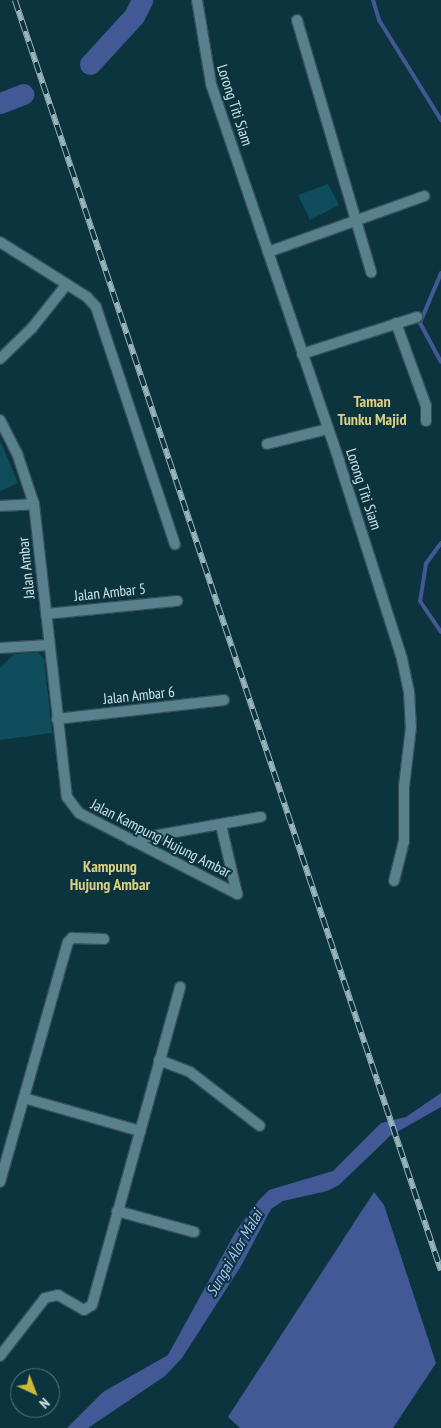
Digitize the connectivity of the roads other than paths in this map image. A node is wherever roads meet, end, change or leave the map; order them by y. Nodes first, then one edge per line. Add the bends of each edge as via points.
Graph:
1 (197, 0) edge
2 (297, 20) dead end
3 (424, 196) dead end
4 (354, 220) junction
5 (0, 242) edge
6 (268, 252) junction
7 (371, 272) dead end
8 (67, 284) junction
9 (417, 317) dead end
10 (396, 323) junction
11 (302, 354) junction
12 (0, 359) edge
13 (0, 420) edge
14 (426, 420) dead end
15 (328, 429) junction
16 (267, 444) dead end
17 (34, 504) junction
18 (0, 506) edge
19 (175, 544) dead end
20 (176, 601) dead end
21 (46, 614) junction
22 (49, 645) junction
23 (1, 652) edge
24 (224, 700) dead end
25 (57, 718) junction
26 (260, 817) dead end
27 (221, 825) junction
28 (130, 840) junction
29 (394, 881) dead end
30 (104, 939) dead end
31 (180, 987) dead end
32 (160, 1060) junction
33 (24, 1098) junction
34 (260, 1126) dead end
35 (140, 1131) junction
36 (0, 1182) edge
37 (118, 1211) junction
38 (194, 1232) dead end
39 (0, 1356) edge

1 - 6 street, Lorong Titi Siam via 206,70
2 - 4 street
3 - 4 street
4 - 6 street
4 - 7 street
5 - 8 street
6 - 11 street, Lorong Titi Siam
8 - 12 street via 32,328
8 - 19 street via 96,307
9 - 10 street
10 - 11 street
10 - 14 street via 426,406
11 - 15 street, Lorong Titi Siam
13 - 17 street, Jalan Ambar via 18,454
15 - 16 street
15 - 29 street, Lorong Titi Siam via 384,598 409,691 411,727 404,787 404,840
17 - 18 street
17 - 21 street, Jalan Ambar
20 - 21 street, Jalan Ambar 5
21 - 22 street, Jalan Ambar
22 - 23 street
22 - 25 street, Jalan Ambar
24 - 25 street, Jalan Ambar 6
25 - 28 street, Jalan Kampung Hujung Ambar via 65,788 72,806
26 - 27 street
27 - 28 street
27 - 28 street, Jalan Kampung Hujung Ambar via 237,894
30 - 33 street via 69,940
31 - 32 street
32 - 34 street via 190,1072
32 - 35 street
33 - 35 street
33 - 36 street
35 - 37 street
37 - 38 street
37 - 39 street via 92,1305 87,1310 58,1295 45,1298

